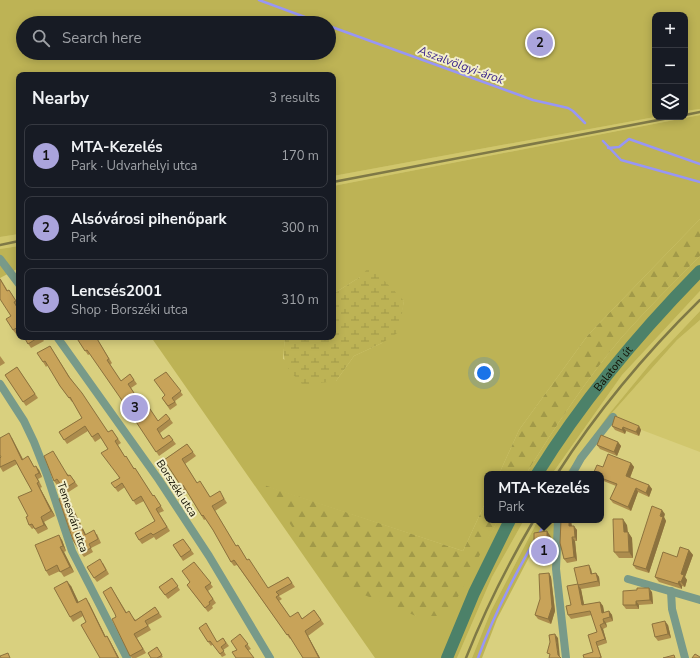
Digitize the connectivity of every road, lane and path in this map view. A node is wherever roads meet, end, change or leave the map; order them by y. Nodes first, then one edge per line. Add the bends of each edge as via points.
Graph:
1 (0, 259) edge
2 (700, 271) edge
3 (16, 280) edge
4 (59, 340) edge
5 (0, 384) edge
6 (613, 417) edge
7 (539, 471) edge
8 (574, 471) edge
9 (508, 523) edge
10 (558, 523) edge
11 (628, 578) dead end
12 (671, 591) junction
13 (700, 600) edge
14 (127, 658) edge
15 (270, 658) edge
16 (447, 658) edge
17 (566, 658) edge
18 (685, 658) edge

1 - 3 street
2 - 7 main road, Balatoni út via 606,375
4 - 15 street, Borszéki utca via 159,480 209,556
5 - 14 street, Temesvári utca via 34,442 48,475 72,551
6 - 8 street
9 - 16 main road via 474,592
10 - 17 street via 556,569
11 - 12 street
12 - 13 street
12 - 18 street via 672,609

